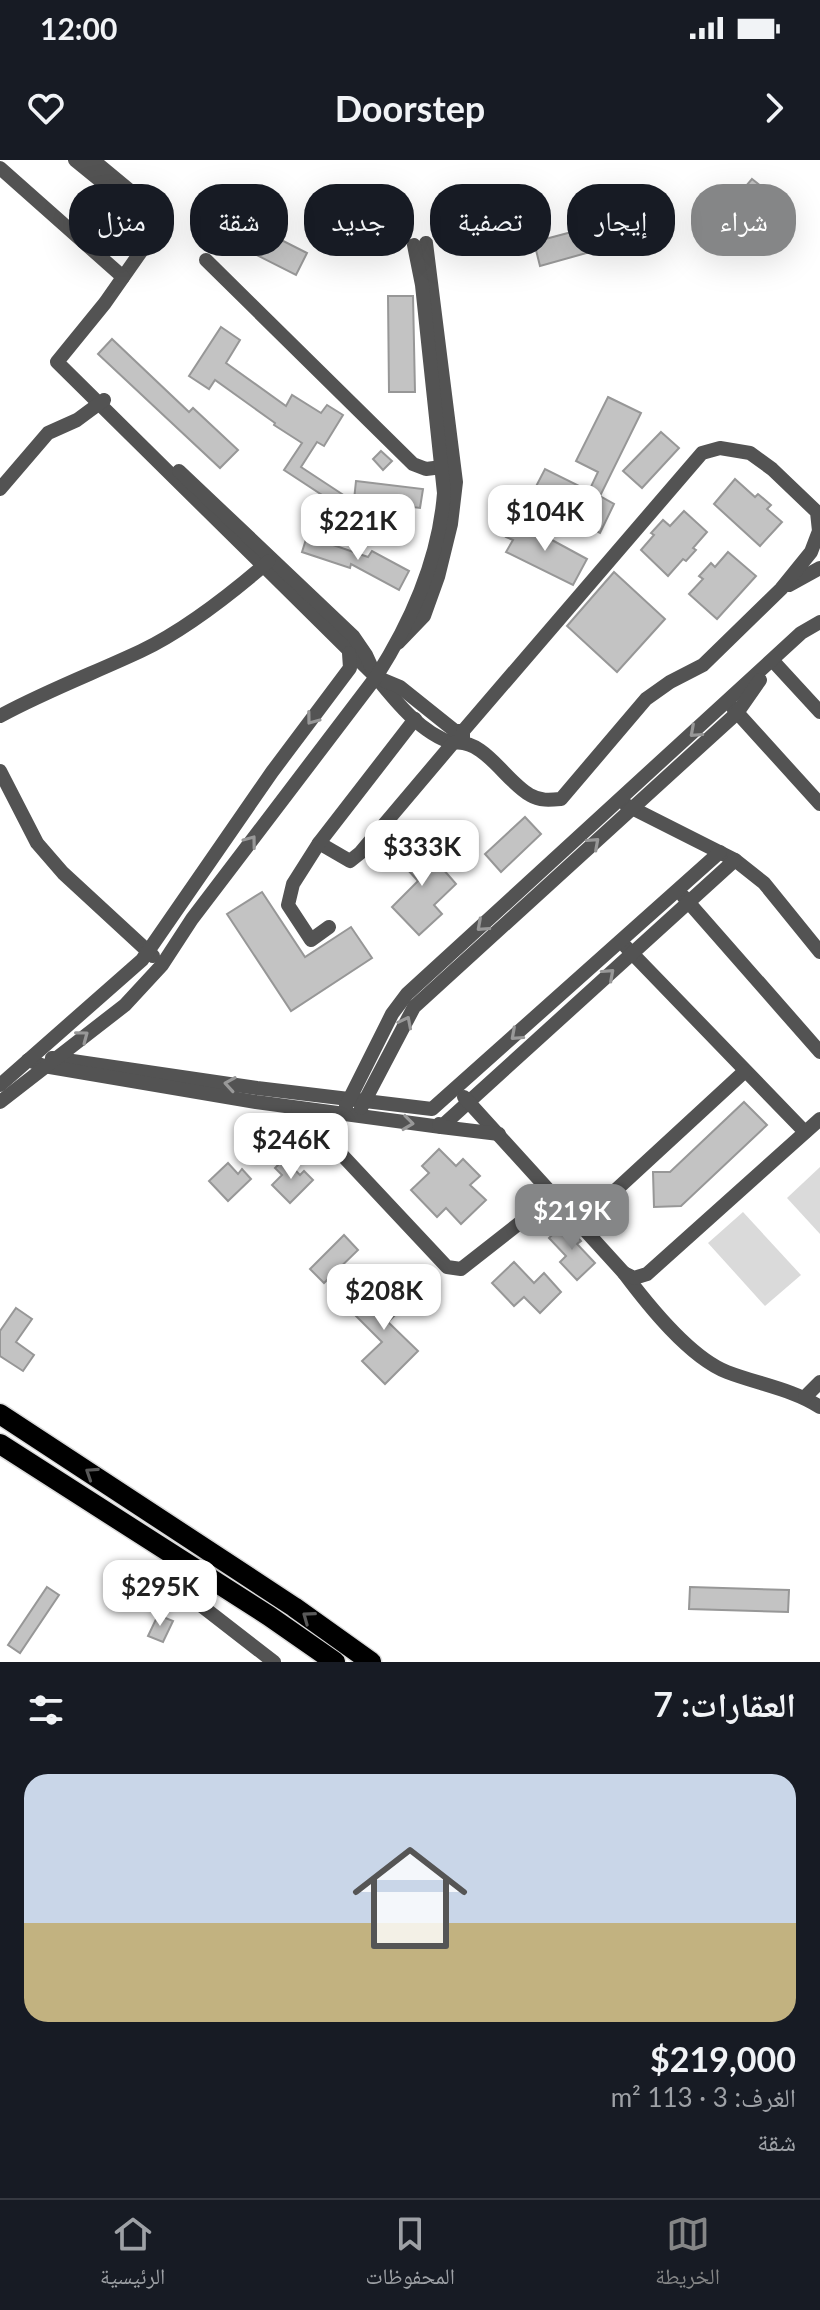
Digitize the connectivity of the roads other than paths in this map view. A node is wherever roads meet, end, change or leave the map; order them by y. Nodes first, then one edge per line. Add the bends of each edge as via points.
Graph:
1 (75, 160) edge
2 (93, 160) edge
3 (0, 168) edge
4 (206, 260) dead end
5 (123, 277) junction
6 (102, 403) junction
7 (442, 467) junction
8 (0, 489) edge
9 (818, 512) edge
10 (267, 563) junction
11 (820, 568) edge
12 (781, 589) junction
13 (820, 622) edge
14 (398, 643) junction
15 (349, 653) junction
16 (773, 661) junction
17 (376, 677) junction
18 (733, 707) junction
19 (820, 712) edge
20 (0, 716) edge
21 (415, 719) junction
22 (460, 739) junction
23 (0, 771) edge
24 (820, 804) edge
25 (626, 805) junction
26 (319, 843) junction
27 (720, 852) junction
28 (735, 860) junction
29 (678, 890) junction
30 (688, 903) junction
31 (329, 927) dead end
32 (620, 941) junction
33 (148, 952) junction
34 (820, 952) edge
35 (632, 954) junction
36 (162, 965) junction
37 (820, 1052) edge
38 (28, 1060) junction
39 (50, 1062) junction
40 (745, 1071) junction
41 (0, 1085) edge
42 (456, 1088) junction
43 (349, 1099) junction
44 (365, 1101) junction
45 (0, 1102) edge
46 (469, 1102) junction
47 (298, 1108) junction
48 (432, 1109) junction
49 (350, 1115) junction
50 (820, 1119) edge
51 (441, 1127) junction
52 (805, 1132) junction
53 (499, 1134) junction
54 (554, 1196) junction
55 (579, 1224) junction
56 (624, 1273) junction
57 (820, 1382) edge
58 (805, 1397) junction
59 (820, 1407) edge
60 (0, 1414) edge
61 (1, 1445) edge
62 (194, 1569) junction
63 (274, 1662) edge
64 (335, 1662) edge
65 (371, 1662) edge

1 - 5 lane via 155,225
2 - 6 lane via 164,219 161,235 66,361
3 - 5 lane
4 - 7 lane via 413,464
5 - 6 lane via 57,362
6 - 8 lane via 48,433
6 - 10 lane
7 - 14 lane via 442,521 426,578
7 - 14 lane via 420,244 456,482 451,524 424,616
9 - 12 lane via 819,531 811,552
9 - 22 lane via 750,453 720,448 702,453
10 - 15 lane
10 - 17 lane via 353,636
10 - 20 lane via 143,650
11 - 12 lane
12 - 22 lane via 703,665 646,699 561,799 544,801 529,795
13 - 16 lane
14 - 17 lane
15 - 17 lane
15 -> 33 lane via 350,668
16 - 18 lane
16 - 19 lane
17 - 21 lane
17 - 22 lane via 400,687
36 -> 17 lane
18 - 24 lane
18 - 25 lane
21 - 22 lane via 441,740
21 - 26 lane
22 - 26 lane via 350,861
23 - 33 lane via 37,843
25 - 27 lane
25 -> 43 lane via 407,994
44 -> 25 lane via 414,1007
26 - 31 lane via 293,884 288,905 311,940
27 - 28 lane
27 - 29 lane
28 - 30 lane
28 - 34 lane via 764,883
29 - 30 lane
29 - 32 lane
30 - 35 lane
30 - 37 lane
32 - 35 lane
32 -> 42 lane
33 - 36 lane
33 - 38 lane
35 - 40 lane
46 -> 35 lane
39 -> 36 lane via 125,1005
38 - 39 lane
38 - 41 lane
43 -> 39 lane
39 - 45 lane
39 - 47 lane
40 - 52 lane
40 - 55 lane
42 - 46 lane
42 - 48 lane
43 - 44 lane
43 - 49 lane
44 - 48 lane
44 - 49 lane
46 - 51 lane
46 - 53 lane
47 - 49 lane
47 - 54 lane via 447,1267 461,1269
48 - 51 lane
49 -> 51 lane
50 - 52 lane
51 - 53 lane
52 - 56 lane via 647,1274 634,1278
53 - 54 lane
54 - 55 lane
55 - 56 lane
56 - 58 lane via 696,1352 723,1371
57 - 58 lane
58 - 59 lane
65 -> 60 highway
61 - 62 highway
62 - 63 lane via 194,1596 203,1607
62 - 64 highway

